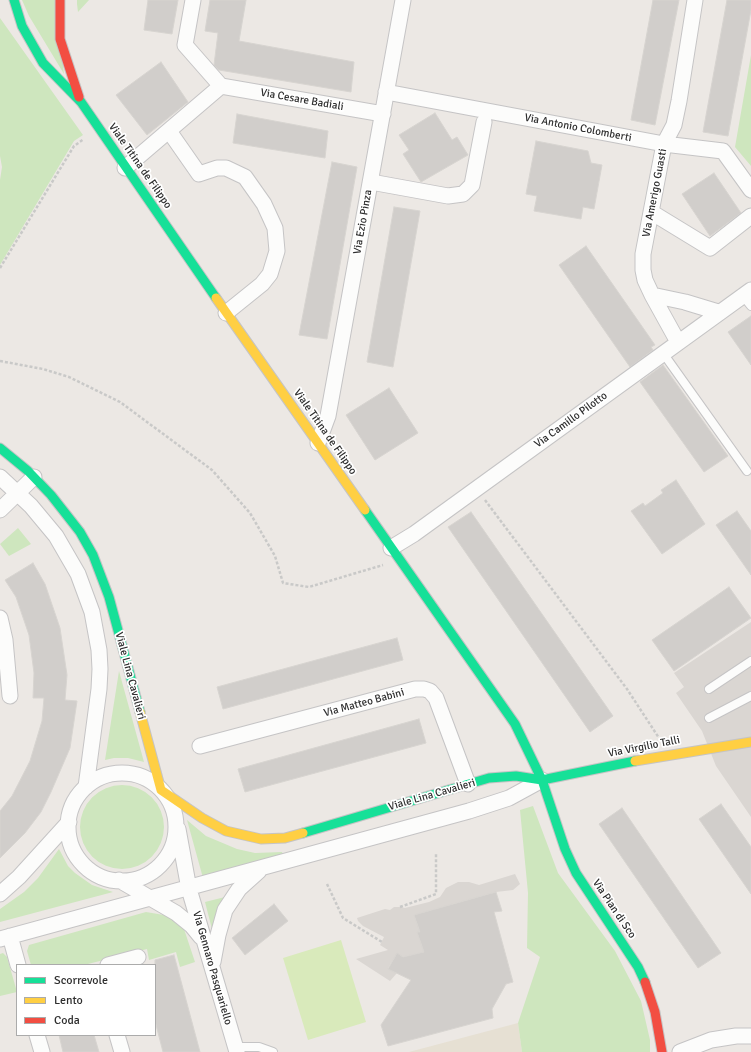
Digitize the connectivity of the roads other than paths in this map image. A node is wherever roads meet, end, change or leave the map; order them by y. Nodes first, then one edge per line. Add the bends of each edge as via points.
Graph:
1 (14, 0) edge
2 (60, 0) edge
3 (193, 0) edge
4 (402, 0) edge
5 (695, 0) edge
6 (221, 86) junction
7 (386, 92) junction
8 (81, 102) junction
9 (383, 114) junction
10 (484, 122) dead end
11 (169, 131) junction
12 (664, 144) junction
13 (125, 168) junction
14 (371, 182) junction
15 (751, 190) edge
16 (651, 212) junction
17 (751, 216) edge
18 (652, 295) junction
19 (748, 297) edge
20 (718, 312) junction
21 (226, 313) junction
22 (682, 346) junction
23 (663, 353) junction
24 (318, 443) junction
25 (0, 448) edge
26 (747, 471) dead end
27 (0, 477) edge
28 (34, 477) junction
29 (18, 492) junction
30 (0, 510) edge
31 (395, 554) junction
32 (0, 618) edge
33 (751, 661) edge
34 (709, 689) dead end
35 (10, 696) dead end
36 (751, 696) edge
37 (709, 718) dead end
38 (751, 742) edge
39 (200, 746) dead end
40 (542, 780) junction
41 (468, 784) junction
42 (86, 787) junction
43 (161, 790) junction
44 (174, 813) junction
45 (69, 822) junction
46 (262, 868) junction
47 (119, 880) junction
48 (189, 889) junction
49 (0, 894) edge
50 (151, 899) junction
51 (5, 938) edge
52 (204, 941) junction
53 (138, 957) dead end
54 (18, 964) edge
55 (112, 964) edge
56 (212, 965) junction
57 (37, 1036) edge
58 (116, 1036) edge
59 (751, 1036) edge
60 (236, 1050) edge
61 (42, 1052) edge
62 (122, 1052) edge
63 (273, 1052) edge
64 (662, 1052) edge
65 (680, 1052) edge

1 - 8 street, Viale Titina de Filippo via 22,26 37,53 52,73
2 - 8 street, Viale Titina de Filippo via 59,27 62,45
3 - 6 street via 185,45
4 - 7 street, Via Ezio Pinza
5 - 12 street, Via Amerigo Guasti via 674,125
6 - 9 street, Via Cesare Badiali
6 - 11 street
7 - 9 street, Via Ezio Pinza
7 - 12 street, Via Antonio Colomberti
8 - 13 street, Viale Titina de Filippo
9 - 14 street, Via Ezio Pinza
10 - 14 street via 473,181 463,194 448,196
11 - 13 street
11 - 21 street via 199,174 226,168 244,177 264,204 275,228 277,251 270,274 262,284
12 - 15 street, Via Antonio Colomberti via 723,151
12 - 16 street, Via Amerigo Guasti
13 - 21 street, Viale Titina de Filippo
14 - 24 street, Via Ezio Pinza via 328,416
16 - 17 street via 710,248
16 - 18 street, Via Amerigo Guasti via 642,264 645,280
18 - 20 street
18 - 22 street, Via Amerigo Guasti
19 - 20 street, Via Camillo Pilotto
20 - 22 street, Via Camillo Pilotto via 698,334
21 - 24 street, Viale Titina de Filippo
22 - 23 street, Via Camillo Pilotto
23 - 26 lane
23 - 31 street, Via Camillo Pilotto via 414,534
24 - 31 street, Viale Titina de Filippo
25 - 28 street, Viale Lina Cavalieri
27 - 29 street, Viale Lina Cavalieri
28 - 29 street
28 - 43 street, Viale Lina Cavalieri via 80,532 102,576
29 - 30 street
29 - 42 street, Viale Lina Cavalieri via 44,520 66,552 78,574 92,612 100,669
31 - 40 street, Viale Titina de Filippo via 515,724
32 - 35 street via 5,640
33 - 34 lane
36 - 37 lane
38 - 40 street, Via Virgilio Talli via 669,754
39 - 41 street, Via Matteo Babini via 415,689 424,689 436,698
40 - 41 street, Viale Lina Cavalieri via 505,776
40 - 46 street via 509,798 488,805
40 - 64 street, Via Pian di Sco via 565,849 576,873 646,983 655,1012
41 - 43 street, Viale Lina Cavalieri via 275,839 253,838 226,830 202,818
42 - 43 street via 103,776 124,773 144,778
42 - 45 street via 74,803
43 - 44 street
44 - 47 street via 176,833 164,861 139,878
44 - 48 street, Via Gennaro Pasquariello
45 - 47 street via 71,843 81,862 98,875
45 - 49 street
46 - 48 street
46 - 56 street via 242,886 229,904 218,935
47 - 50 street
48 - 50 street
48 - 52 street, Via Gennaro Pasquariello
50 - 51 street
50 - 52 street via 184,920
51 - 54 street
52 - 56 street, Via Gennaro Pasquariello
53 - 55 street
56 - 60 street, Via Gennaro Pasquariello
57 - 61 street
58 - 62 street
59 - 65 street via 711,1040
60 - 63 lane, Via Gennaro Pasquariello via 259,1047

